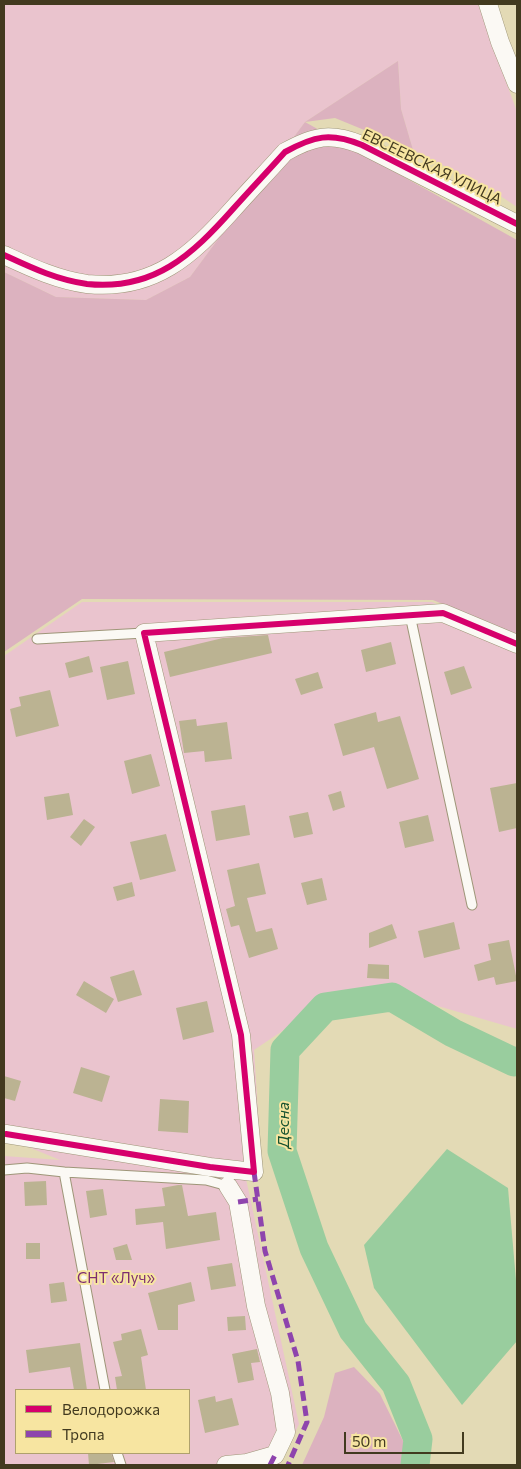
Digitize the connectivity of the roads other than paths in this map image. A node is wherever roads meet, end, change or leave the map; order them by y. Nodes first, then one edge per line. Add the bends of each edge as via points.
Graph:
1 (488, 4) edge
2 (517, 84) edge
3 (517, 224) edge
4 (4, 255) edge
5 (410, 615) junction
6 (144, 634) junction
7 (37, 639) dead end
8 (517, 644) edge
9 (472, 905) dead end
10 (6, 1134) dead end
11 (4, 1170) edge
12 (64, 1172) junction
13 (228, 1186) joint
14 (105, 1389) edge
15 (226, 1465) edge

1 - 2 street
3 - 4 street, ЕВСЕЕВСКАЯ УЛИЦА via 362,145 344,138 322,137 285,152 205,240 157,274 122,283 87,284 50,275
5 - 6 street
5 - 8 street via 443,613
5 - 9 lane
6 - 7 lane
6 - 10 street via 241,1035 254,1172 210,1168
11 - 12 lane via 27,1168
12 - 13 lane via 206,1180
12 - 14 lane
13 - 15 street via 238,1202 256,1306 280,1393 286,1432 275,1455

